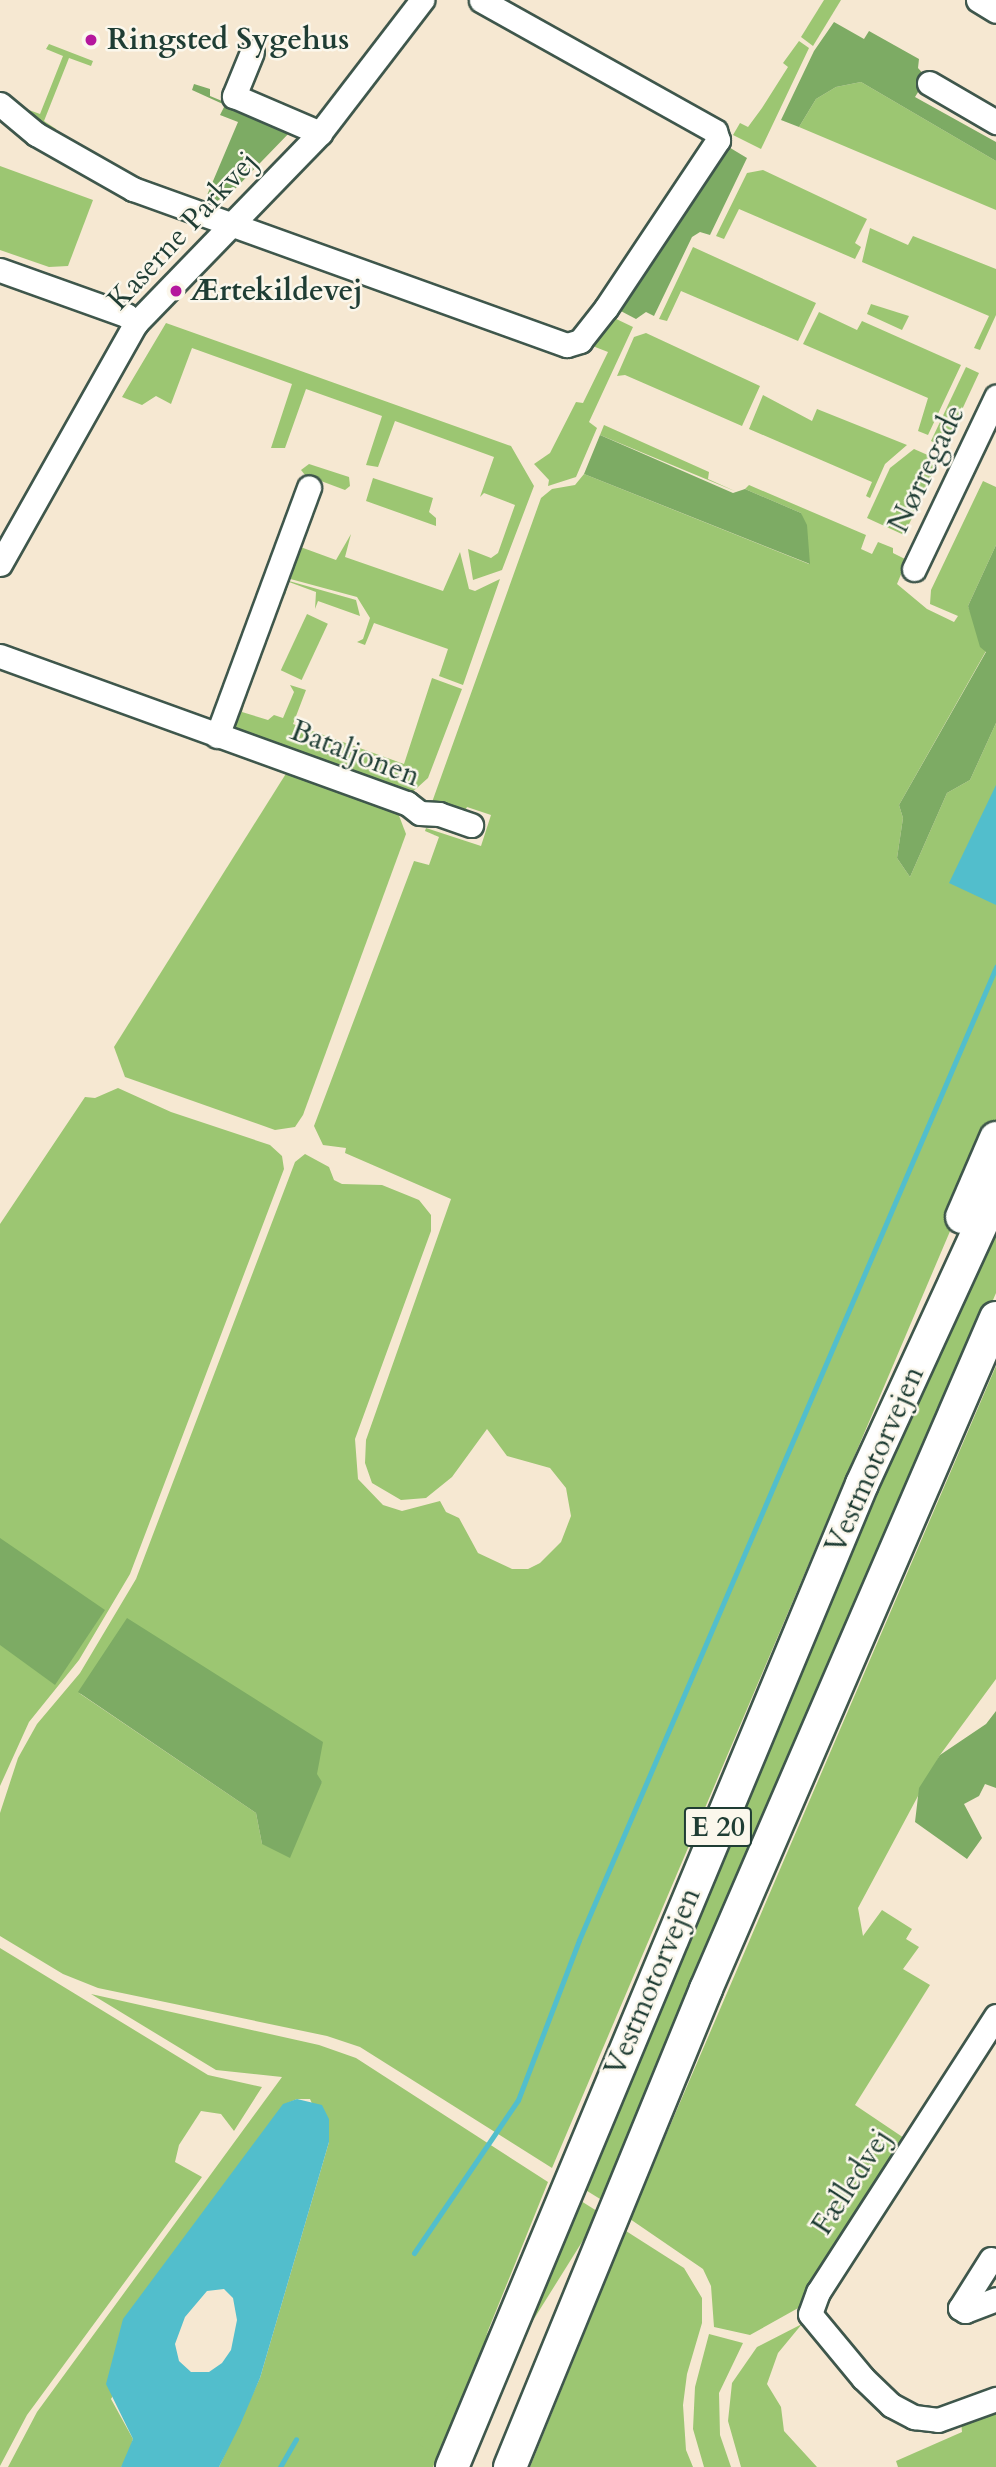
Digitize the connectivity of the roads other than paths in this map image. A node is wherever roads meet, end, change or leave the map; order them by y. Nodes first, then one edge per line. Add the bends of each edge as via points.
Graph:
1 (422, 0) edge
2 (481, 0) edge
3 (978, 0) edge
4 (996, 11) edge
5 (252, 52) dead end
6 (929, 83) dead end
7 (0, 104) edge
8 (996, 122) edge
9 (320, 133) junction
10 (228, 226) junction
11 (0, 270) edge
12 (136, 323) junction
13 (996, 397) edge
14 (309, 487) dead end
15 (0, 564) edge
16 (914, 569) dead end
17 (0, 656) edge
18 (217, 736) junction
19 (471, 825) dead end
20 (996, 1138) edge
21 (996, 1192) edge
22 (996, 1318) edge
23 (862, 1484) junction
24 (996, 2017) edge
25 (994, 2258) edge
26 (996, 2299) edge
27 (996, 2399) edge
28 (452, 2467) edge
29 (510, 2467) edge

1 - 9 street, Kaserne Parkvej
2 - 10 street via 715,131 718,140 580,341 567,345
3 - 4 street
5 - 9 street, Kaserne Parkvej via 234,96
6 - 8 street
7 - 10 street via 88,167
9 - 10 street, Kaserne Parkvej
10 - 12 street, Kaserne Parkvej
11 - 12 street
12 - 15 street, Kaserne Parkvej
13 - 16 street, Nørregade
14 - 18 street
17 - 18 street, Bataljonen
18 - 19 street, Bataljonen via 407,803 420,813
20 - 23 highway via 879,1413
21 - 23 highway, Vestmotorvejen / E 20
22 - 29 highway, Vestmotorvejen / E 20 via 706,1989
23 - 28 highway, Vestmotorvejen / E 20
24 - 27 street, Fælledvej via 810,2314 863,2378 891,2405 914,2417 938,2420
25 - 26 street via 960,2308 965,2311

